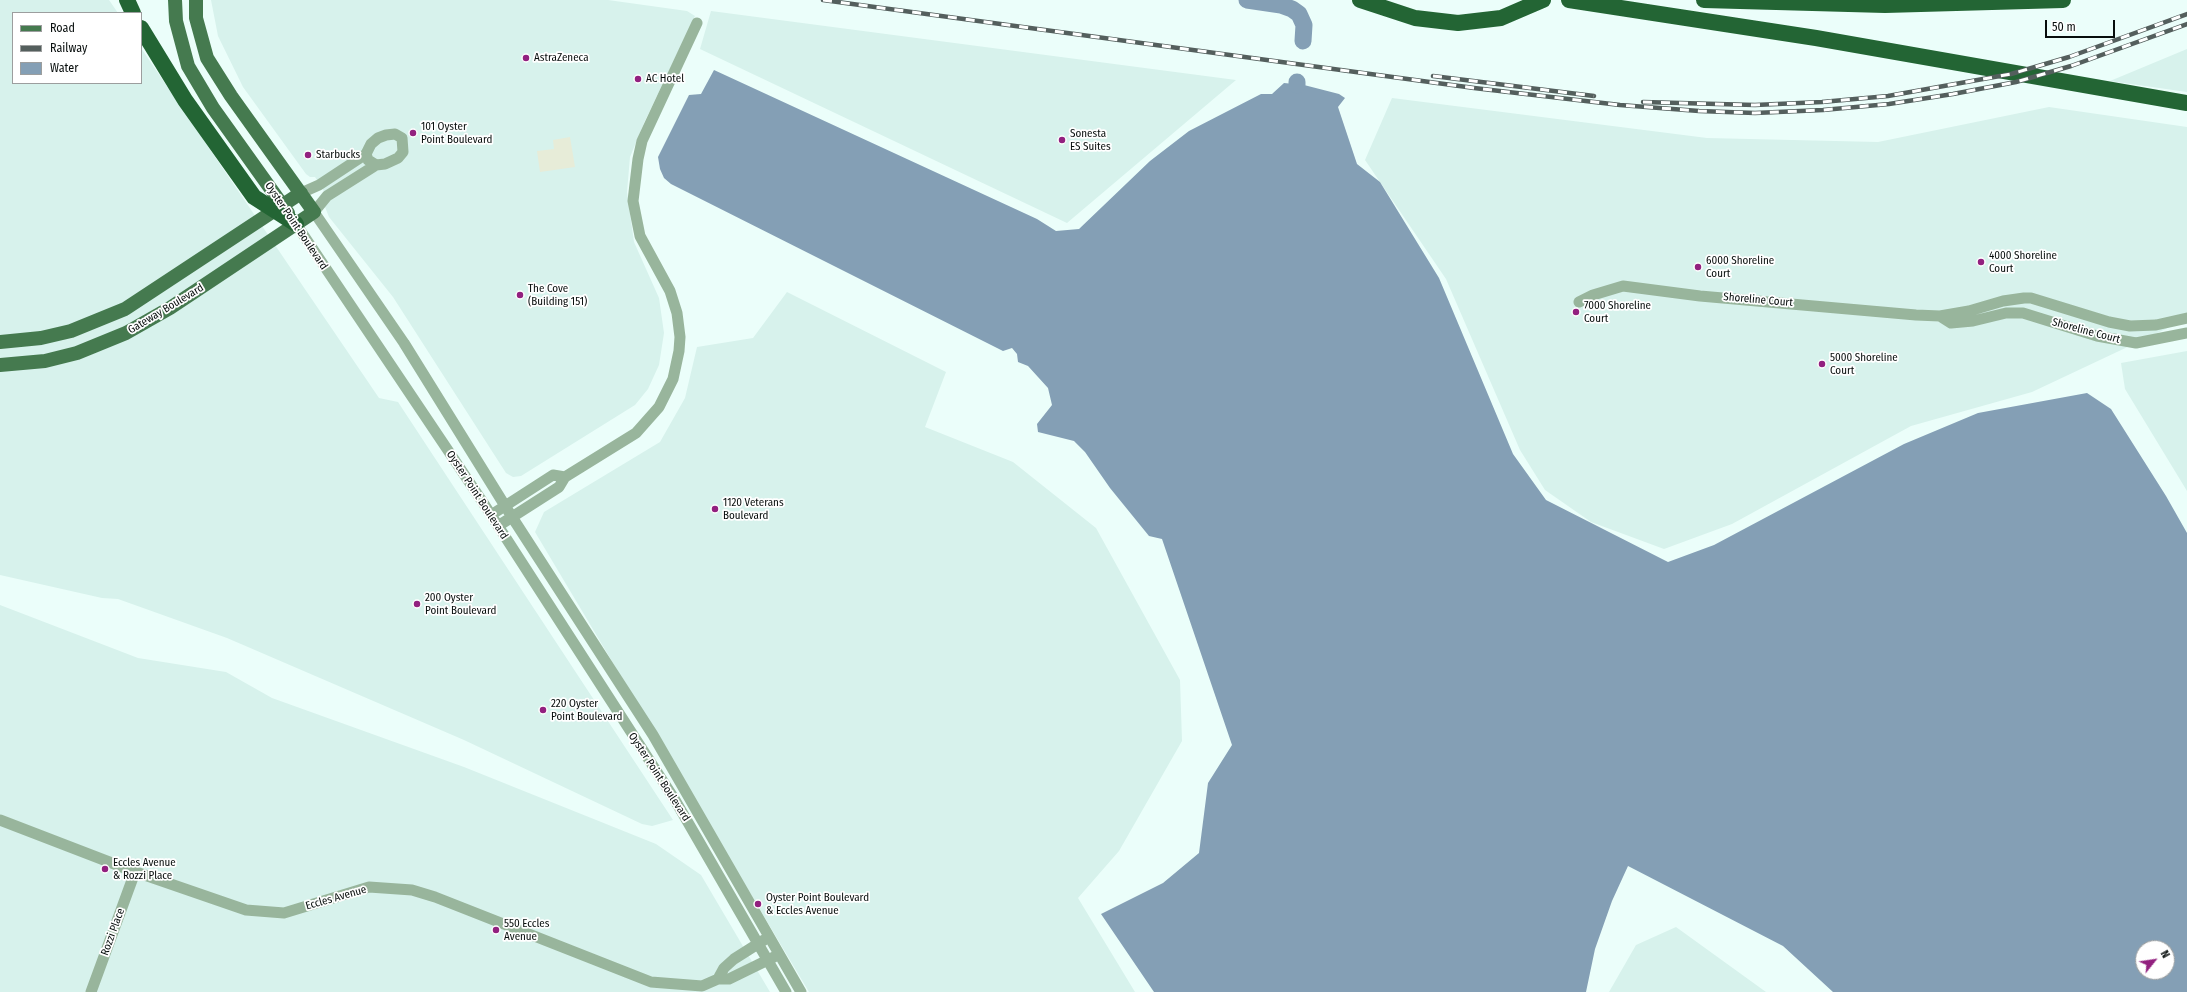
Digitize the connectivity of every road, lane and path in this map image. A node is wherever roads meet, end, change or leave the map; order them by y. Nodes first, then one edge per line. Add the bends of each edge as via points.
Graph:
1 (126, 0) edge
2 (175, 0) edge
3 (196, 0) edge
4 (1360, 0) edge
5 (1543, 0) edge
6 (1569, 0) edge
7 (1704, 0) edge
8 (2063, 0) edge
9 (132, 12) edge
10 (698, 23) dead end
11 (142, 30) edge
12 (2187, 103) edge
13 (366, 154) junction
14 (376, 165) junction
15 (301, 193) junction
16 (279, 208) junction
17 (314, 212) junction
18 (296, 224) junction
19 (1579, 302) dead end
20 (1940, 316) junction
21 (2187, 318) edge
22 (2187, 333) edge
23 (0, 342) edge
24 (0, 365) edge
25 (565, 477) junction
26 (505, 506) junction
27 (491, 515) junction
28 (512, 516) junction
29 (498, 526) junction
30 (0, 820) edge
31 (135, 872) junction
32 (768, 937) junction
33 (757, 944) junction
34 (778, 955) junction
35 (767, 961) junction
36 (718, 979) junction
37 (91, 992) edge
38 (786, 992) edge
39 (801, 992) edge

1 - 9 highway
2 - 16 main road, Oyster Point Boulevard via 176,21 188,66
3 - 15 main road, Oyster Point Boulevard via 196,18 207,58 231,96
4 - 5 highway via 1430,22 1472,23 1501,18
6 - 12 highway via 1845,43
7 - 8 highway via 1878,5
10 - 25 street via 642,141 633,201 640,236 670,291 677,313 680,352 673,379 659,407 636,433
11 - 16 highway via 189,105 254,197
13 - 14 street via 368,160
13 - 14 street via 378,138 395,134 402,138 403,152 398,158
13 - 15 street via 319,185
14 - 17 street via 327,196
15 - 16 main road, Gateway Boulevard
15 - 17 main road, Oyster Point Boulevard
16 - 18 highway
16 - 23 main road, Gateway Boulevard via 125,308 70,331 41,338
17 - 18 main road, Gateway Boulevard
17 - 26 street, Oyster Point Boulevard via 404,343
18 - 24 main road, Gateway Boulevard via 170,308 126,333 77,353
18 - 27 street, Oyster Point Boulevard
19 - 20 street, Shoreline Court via 1600,292 1622,286 1700,296
20 - 21 street, Shoreline Court via 2003,301 2031,298 2130,326 2156,325
20 - 22 street, Shoreline Court via 1951,323 2006,313 2023,313 2097,336 2136,343
25 - 26 street via 553,476
25 - 28 street via 559,487
26 - 27 street
26 - 28 street, Oyster Point Boulevard
27 - 29 street, Oyster Point Boulevard
28 - 29 street
28 - 32 street, Oyster Point Boulevard via 671,764
29 - 33 street, Oyster Point Boulevard via 674,800
30 - 31 street, Eccles Avenue
31 - 36 street, Eccles Avenue via 246,910 274,913 369,887 412,890 651,982 702,986
31 - 37 street, Rozzi Place
32 - 33 street
32 - 34 street, Oyster Point Boulevard
33 - 35 street, Oyster Point Boulevard
33 - 36 street via 734,959 724,968
34 - 35 street, Eccles Avenue
34 - 39 street, Oyster Point Boulevard
35 - 36 street, Eccles Avenue via 729,979
35 - 38 street, Oyster Point Boulevard

